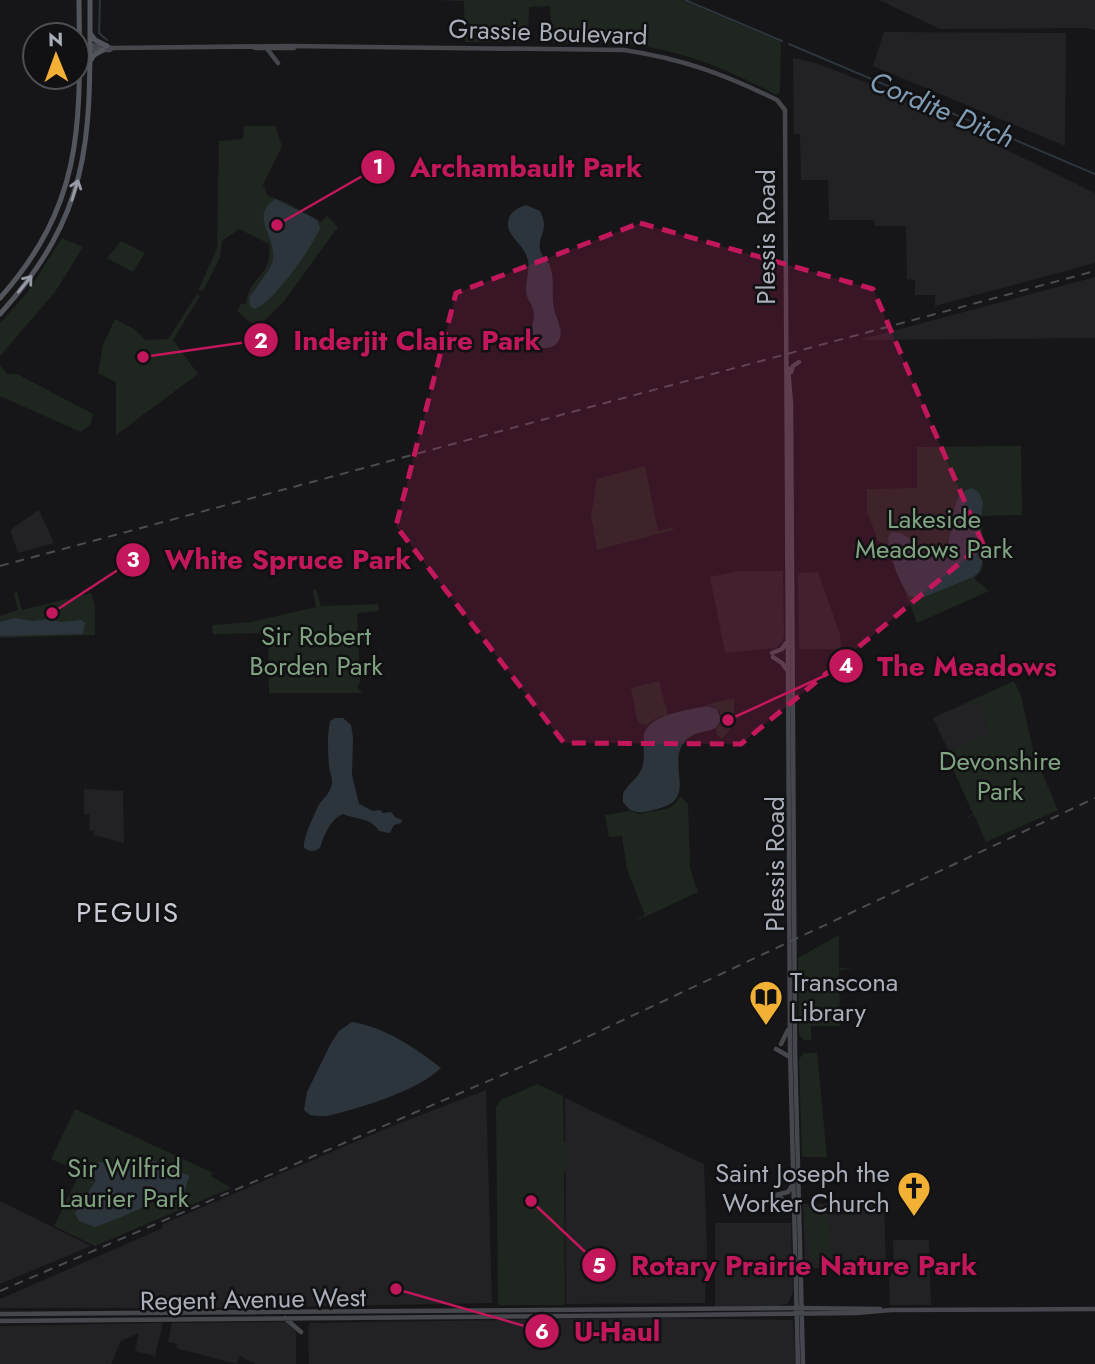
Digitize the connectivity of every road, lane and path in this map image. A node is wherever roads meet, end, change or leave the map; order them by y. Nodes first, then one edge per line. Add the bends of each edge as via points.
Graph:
1 (79, 0) edge
2 (90, 0) edge
3 (79, 21) edge
4 (90, 21) edge
5 (91, 32) edge
6 (91, 48) edge
7 (108, 48) junction
8 (254, 48) junction
9 (297, 48) junction
10 (267, 50) junction
11 (278, 63) dead end
12 (91, 64) edge
13 (78, 91) edge
14 (89, 91) edge
15 (785, 110) joint
16 (0, 298) edge
17 (0, 314) edge
18 (799, 362) dead end
19 (786, 364) junction
20 (790, 376) junction
21 (788, 639) junction
22 (788, 671) junction
23 (790, 1026) junction
24 (781, 1044) dead end
25 (776, 1049) dead end
26 (790, 1058) junction
27 (794, 1183) junction
28 (794, 1210) junction
29 (796, 1295) junction
30 (736, 1308) junction
31 (1095, 1309) edge
32 (781, 1311) junction
33 (799, 1311) junction
34 (660, 1312) junction
35 (107, 1313) junction
36 (0, 1314) edge
37 (733, 1315) junction
38 (31, 1317) junction
39 (284, 1317) junction
40 (101, 1320) junction
41 (0, 1321) edge
42 (797, 1328) junction
43 (301, 1332) dead end
44 (801, 1364) edge

1 - 3 main road
2 - 4 main road
5 - 7 main road
6 - 7 main road, Grassie Boulevard
7 - 8 main road, Grassie Boulevard
7 - 12 main road via 92,58
8 - 9 main road, Grassie Boulevard
8 - 10 main road, Grassie Boulevard
9 - 10 main road, Grassie Boulevard
9 - 15 main road, Grassie Boulevard via 624,50 706,68 777,100
10 - 11 main road
13 - 16 main road via 73,159 61,199 30,260
17 -> 14 main road via 41,263 71,204 87,139
15 - 19 main road, Plessis Road
18 - 20 main road
19 - 20 main road, Plessis Road
19 - 21 main road, Plessis Road
20 - 33 main road, Plessis Road
21 - 22 main road, Plessis Road
21 - 22 main road via 773,655
22 - 23 main road, Plessis Road
23 - 24 main road
23 - 26 main road, Plessis Road
25 - 26 main road
26 - 27 main road, Plessis Road
27 - 28 main road, Plessis Road
27 - 28 main road via 788,1192 775,1195
28 - 29 main road, Plessis Road
29 - 32 main road
29 - 33 main road, Plessis Road
30 - 32 main road, Regent Avenue West
30 - 34 main road, Regent Avenue West
30 - 37 main road
31 - 33 main road, Regent Avenue West
32 - 33 main road, Regent Avenue West
32 - 37 main road, Regent Avenue West
32 - 42 main road
33 - 42 main road, Plessis Road
33 - 44 main road, Plessis Road
34 - 35 main road, Regent Avenue West
34 - 37 main road, Regent Avenue West
34 - 39 main road, Regent Avenue West
35 - 38 main road, Regent Avenue West
35 - 40 main road
36 - 38 main road, Regent Avenue West
38 - 40 main road, Regent Avenue West
38 - 41 main road, Regent Avenue West
39 - 40 main road, Regent Avenue West
39 - 43 main road
42 - 44 main road, Plessis Road

